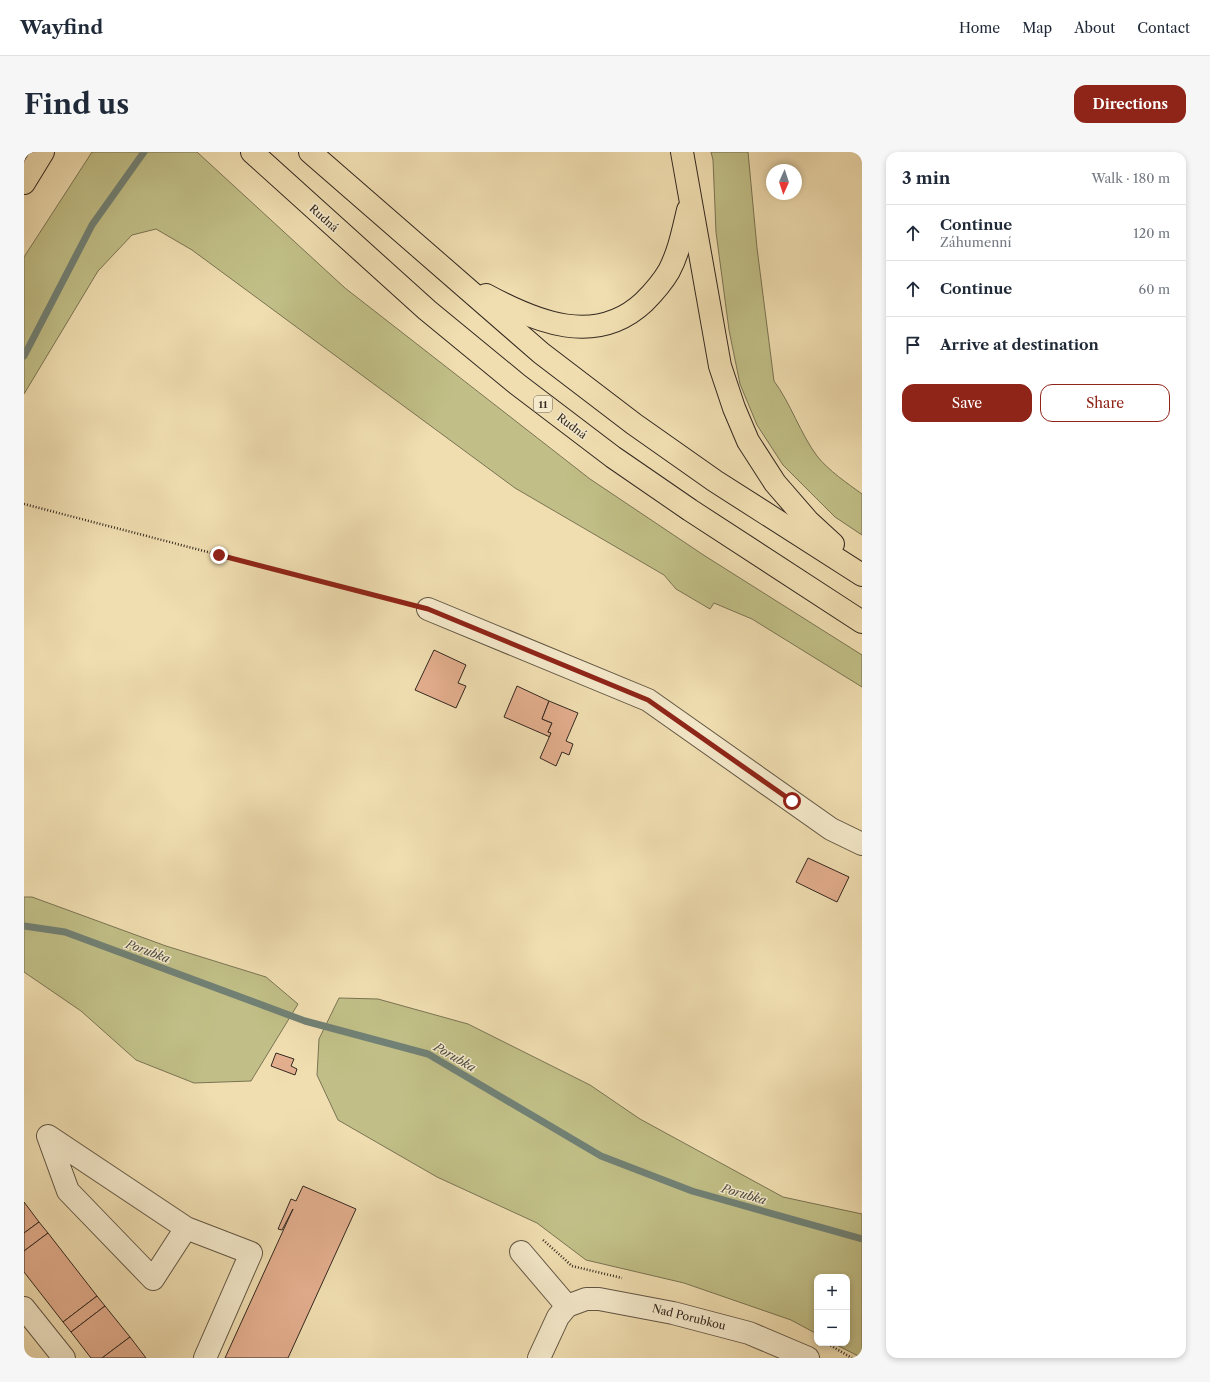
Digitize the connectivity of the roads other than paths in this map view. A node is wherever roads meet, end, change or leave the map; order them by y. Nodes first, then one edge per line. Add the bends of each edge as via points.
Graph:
1 (43, 152) edge
2 (252, 152) edge
3 (310, 152) edge
4 (682, 152) edge
5 (24, 183) edge
6 (690, 200) junction
7 (453, 278) junction
8 (862, 571) edge
9 (862, 575) edge
10 (428, 609) road end
11 (862, 622) edge
12 (862, 844) edge
13 (186, 1228) junction
14 (521, 1252) dead end
15 (567, 1306) junction
16 (24, 1308) edge
17 (64, 1358) edge
18 (204, 1358) edge
19 (540, 1358) edge
20 (808, 1358) edge

1 - 5 highway
2 - 11 highway, Rudná / 11 via 427,310 517,384 625,466
3 - 7 highway
4 - 6 highway
6 - 7 highway via 681,242 669,270 648,298 618,321 592,326 558,325 523,314
6 - 8 highway via 720,366 748,441 775,483 808,521
7 - 9 highway via 540,353 634,424
10 - 12 street via 648,700 831,829
13 - 13 street via 152,1279 68,1191 48,1136
13 - 18 street via 251,1253
14 - 15 street
15 - 19 street via 554,1324
15 - 20 street, Nad Porubkou via 586,1299 599,1299 666,1311 748,1333
16 - 17 street

